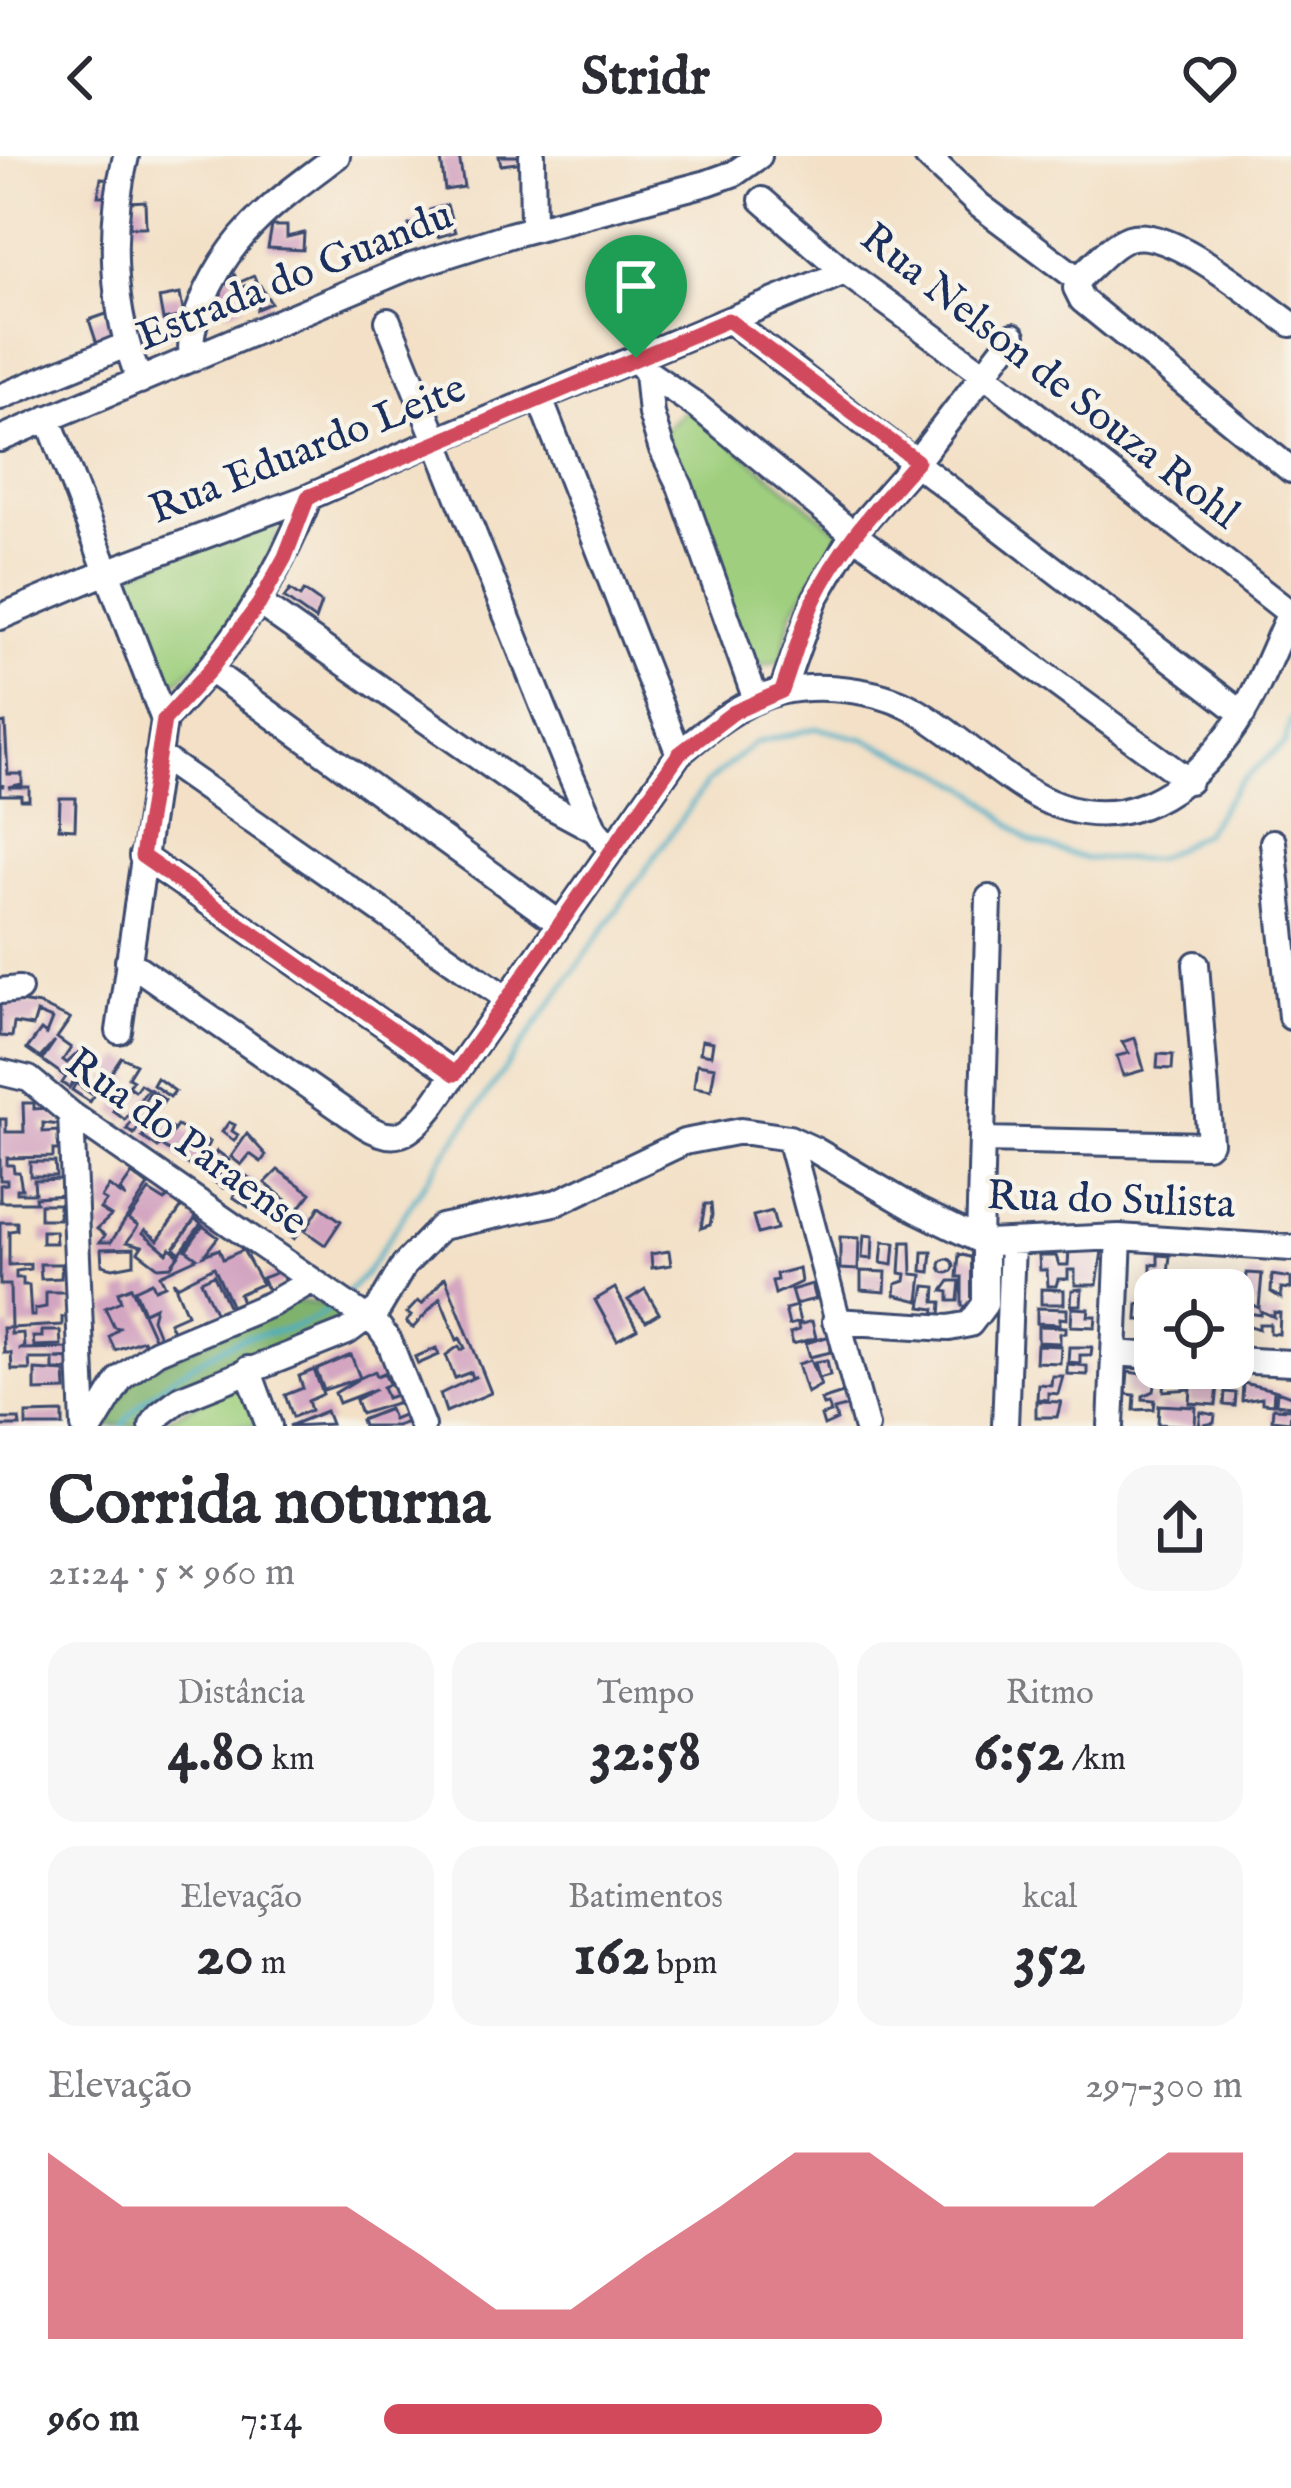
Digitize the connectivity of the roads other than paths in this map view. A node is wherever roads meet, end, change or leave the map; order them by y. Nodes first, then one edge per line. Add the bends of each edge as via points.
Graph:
1 (126, 156) edge
2 (338, 156) edge
3 (532, 156) edge
4 (759, 156) edge
5 (926, 156) edge
6 (762, 200) dead end
7 (533, 228) junction
8 (845, 272) junction
9 (1078, 278) junction
10 (728, 320) junction
11 (388, 321) dead end
12 (1291, 324) edge
13 (1013, 336) dead end
14 (126, 345) junction
15 (192, 359) junction
16 (642, 365) junction
17 (983, 373) junction
18 (140, 381) junction
19 (0, 397) edge
20 (540, 399) junction
21 (48, 418) junction
22 (0, 439) edge
23 (437, 440) junction
24 (917, 461) junction
25 (1291, 470) edge
26 (308, 497) junction
27 (854, 534) junction
28 (109, 571) junction
29 (259, 604) junction
30 (1290, 612) edge
31 (0, 617) edge
32 (210, 670) junction
33 (782, 691) junction
34 (757, 700) junction
35 (1243, 714) junction
36 (164, 720) junction
37 (158, 754) junction
38 (679, 754) junction
39 (1189, 781) junction
40 (603, 839) junction
41 (1273, 842) dead end
42 (142, 856) junction
43 (989, 898) dead end
44 (559, 923) junction
45 (128, 961) junction
46 (1196, 964) dead end
47 (506, 998) junction
48 (1291, 1018) edge
49 (119, 1031) dead end
50 (0, 1072) edge
51 (455, 1074) junction
52 (71, 1114) junction
53 (789, 1138) junction
54 (982, 1139) junction
55 (1119, 1237) junction
56 (982, 1241) junction
57 (1012, 1244) junction
58 (1291, 1248) edge
59 (317, 1285) junction
60 (363, 1316) junction
61 (836, 1321) junction
62 (1114, 1353) junction
63 (1134, 1354) edge
64 (1254, 1361) edge
65 (1291, 1364) edge
66 (248, 1369) junction
67 (156, 1420) edge
68 (88, 1426) edge
69 (269, 1426) edge
70 (422, 1426) edge
71 (866, 1426) edge
72 (1005, 1426) edge
73 (1111, 1426) edge

1 - 14 street via 115,224
2 - 15 street via 273,202 226,254 194,322
3 - 7 street
4 - 7 street, Estrada do Guandu via 706,183
5 - 9 street
6 - 8 street, Rua Nelson de Souza Rohl
7 - 15 street, Estrada do Guandu via 409,267
8 - 10 street, Rua Eduardo Leite
8 - 17 street, Rua Nelson de Souza Rohl
9 - 12 street via 1119,244 1147,237 1210,267
9 - 25 street via 1082,300
10 - 16 street, Rua Eduardo Leite
10 - 24 street
11 - 23 street
13 - 17 street
14 - 18 street
14 - 19 street
15 - 18 street, Estrada do Guandu
16 - 20 street, Rua Eduardo Leite
16 - 27 street
16 - 34 street via 651,414
17 - 24 street
17 - 30 street, Rua Nelson de Souza Rohl
18 - 21 street, Estrada do Guandu
20 - 23 street, Rua Eduardo Leite
20 - 38 street
21 - 22 street, Estrada do Guandu
21 - 28 street
23 - 26 street, Rua Eduardo Leite
23 - 40 street
24 - 27 street
24 - 35 street
26 - 28 street, Rua Eduardo Leite
26 - 29 street
27 - 33 street via 815,599
27 - 39 street
28 - 31 street, Rua Eduardo Leite
28 - 36 street
29 - 32 street
29 - 40 street
30 - 35 street
32 - 36 street
32 - 44 street
33 - 34 street
33 - 39 street via 873,694 910,707 1034,794 1092,813 1159,801
34 - 38 street
35 - 39 street
36 - 37 street
37 - 42 street
37 - 47 street
38 - 40 street
40 - 44 street
41 - 48 street
42 - 45 street
42 - 51 street
43 - 54 street
44 - 47 street
45 - 49 street
45 - 51 street via 388,1137 403,1136 423,1118
46 - 54 street via 1207,1145
47 - 51 street
50 - 52 street, Rua do Paraense via 28,1079
52 - 59 street, Rua do Paraense
52 - 68 street
53 - 56 street, Rua do Sulista
53 - 60 street, Rua do Sulista via 741,1132 684,1142 558,1202 441,1226
53 - 61 street
54 - 56 street
55 - 57 street, Rua do Sulista
55 - 58 street, Rua do Sulista
55 - 62 street
56 - 57 street, Rua do Sulista
56 - 61 street via 985,1304 970,1324
57 - 72 street
59 - 60 street, Rua do Paraense
59 - 68 street via 156,1352 121,1378
60 - 66 street via 324,1342
60 - 70 street via 389,1341
61 - 71 street
62 - 63 street
62 - 73 street
64 - 65 street
66 - 67 street via 181,1398
66 - 69 street

